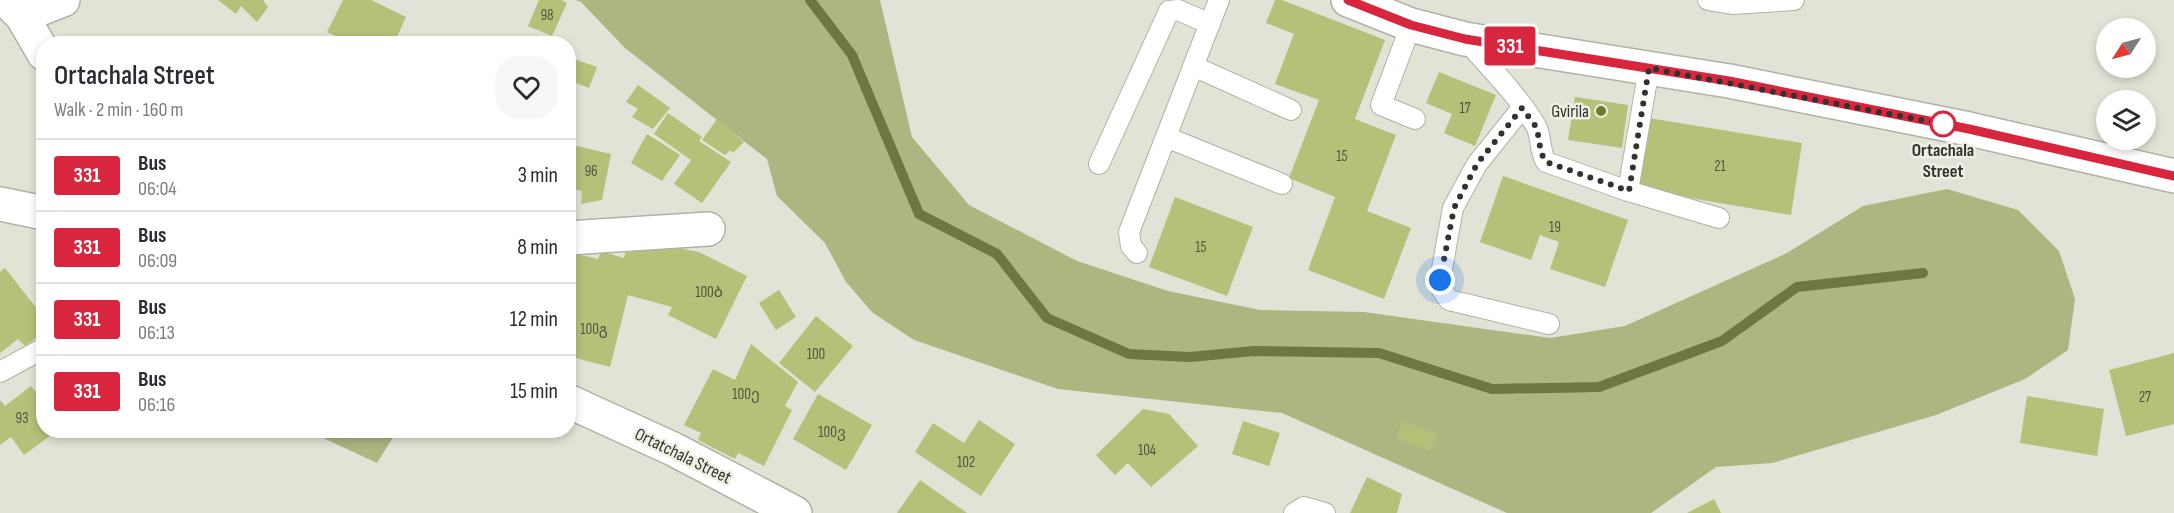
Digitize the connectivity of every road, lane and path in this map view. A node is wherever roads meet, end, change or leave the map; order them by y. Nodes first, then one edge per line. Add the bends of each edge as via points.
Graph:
1 (63, 0) edge
2 (1219, 0) edge
3 (1348, 0) edge
4 (1708, 0) edge
5 (1794, 0) edge
6 (18, 5) edge
7 (1210, 24) junction
8 (1411, 25) junction
9 (36, 39) edge
10 (1465, 39) junction
11 (1193, 66) junction
12 (1649, 68) junction
13 (1522, 108) junction
14 (1291, 110) dead end
15 (1415, 119) dead end
16 (1166, 137) junction
17 (1099, 164) dead end
18 (2174, 176) edge
19 (1281, 184) dead end
20 (1629, 191) junction
21 (0, 204) edge
22 (36, 211) edge
23 (1719, 218) dead end
24 (708, 229) dead end
25 (576, 237) edge
26 (1137, 254) dead end
27 (1549, 324) dead end
28 (36, 352) edge
29 (0, 372) edge
30 (576, 405) edge
31 (795, 513) edge
32 (1294, 513) edge
33 (1325, 513) edge

1 - 6 street
2 - 7 lane
3 - 8 street
4 - 5 lane via 1732,4
6 - 9 street
7 - 11 lane
7 - 17 lane via 1178,10 1169,11
8 - 10 street
8 - 15 lane via 1381,105
10 - 12 street
10 - 13 lane
11 - 14 lane
11 - 16 lane
12 - 18 street via 1969,129
12 - 20 lane
13 - 20 lane via 1537,128 1546,162
13 - 27 lane via 1477,164 1454,208 1440,280 1449,300
16 - 19 lane
16 - 26 lane via 1129,232
20 - 23 lane
21 - 22 street
24 - 25 street
28 - 29 lane
30 - 31 street, Ortatchala Street via 673,449
32 - 33 lane via 1305,507

